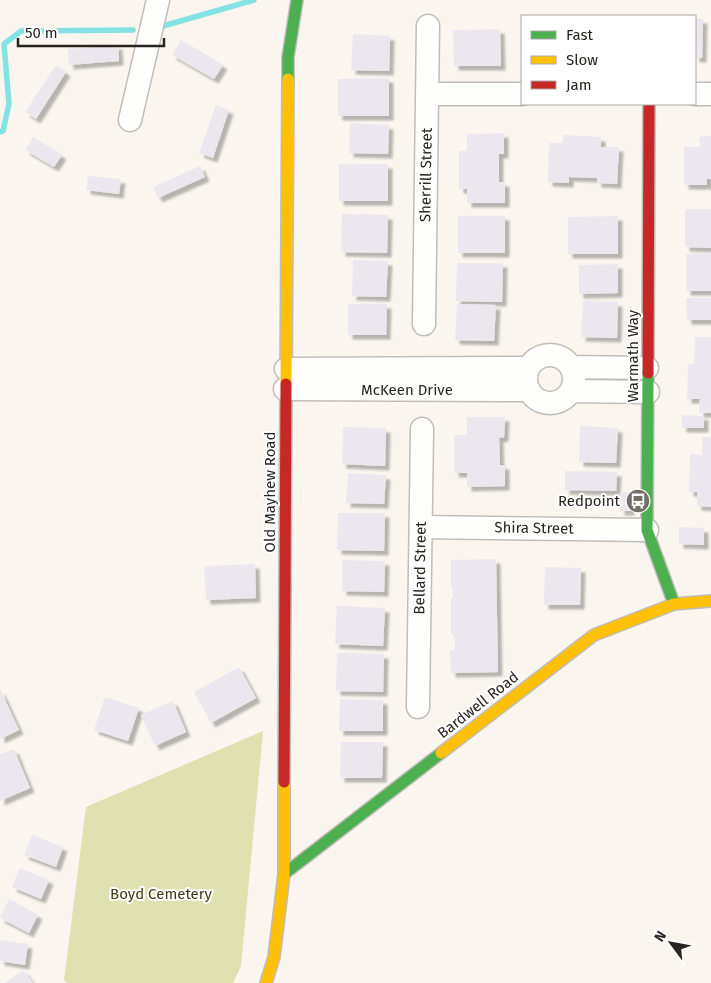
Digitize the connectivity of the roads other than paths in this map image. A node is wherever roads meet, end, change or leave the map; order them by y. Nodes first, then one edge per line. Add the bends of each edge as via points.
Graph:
1 (158, 0) edge
2 (297, 0) edge
3 (428, 26) dead end
4 (428, 94) junction
5 (521, 94) edge
6 (696, 94) edge
7 (711, 94) edge
8 (649, 105) edge
9 (130, 120) dead end
10 (424, 324) dead end
11 (528, 368) junction
12 (571, 368) junction
13 (647, 368) junction
14 (286, 379) junction
15 (529, 390) junction
16 (571, 391) junction
17 (648, 392) junction
18 (422, 429) dead end
19 (421, 527) junction
20 (648, 530) junction
21 (711, 602) edge
22 (674, 604) junction
23 (418, 707) dead end
24 (284, 874) junction
25 (266, 983) edge

1 - 9 street
2 - 14 street, Old Mayhew Road via 288,56
3 - 4 street, Sherrill Street
4 - 5 street
4 - 10 street, Sherrill Street
6 - 7 street
8 - 13 street, Warmath Way
11 - 12 street via 539,358 553,355 567,361
11 - 14 street, McKeen Drive
11 - 15 street via 526,383
12 - 13 street
12 - 16 street via 574,379
13 - 17 street, Warmath Way
14 - 15 street, McKeen Drive
14 - 24 street, Old Mayhew Road
15 - 16 street via 546,403 553,403
16 - 17 street
17 - 20 street, Warmath Way
18 - 19 street, Bellard Street
19 - 20 street, Shira Street
19 - 23 street, Bellard Street
20 - 22 street, Warmath Way
21 - 22 street, Bardwell Road
22 - 24 street, Bardwell Road via 594,636
24 - 25 street, Old Mayhew Road via 274,957

